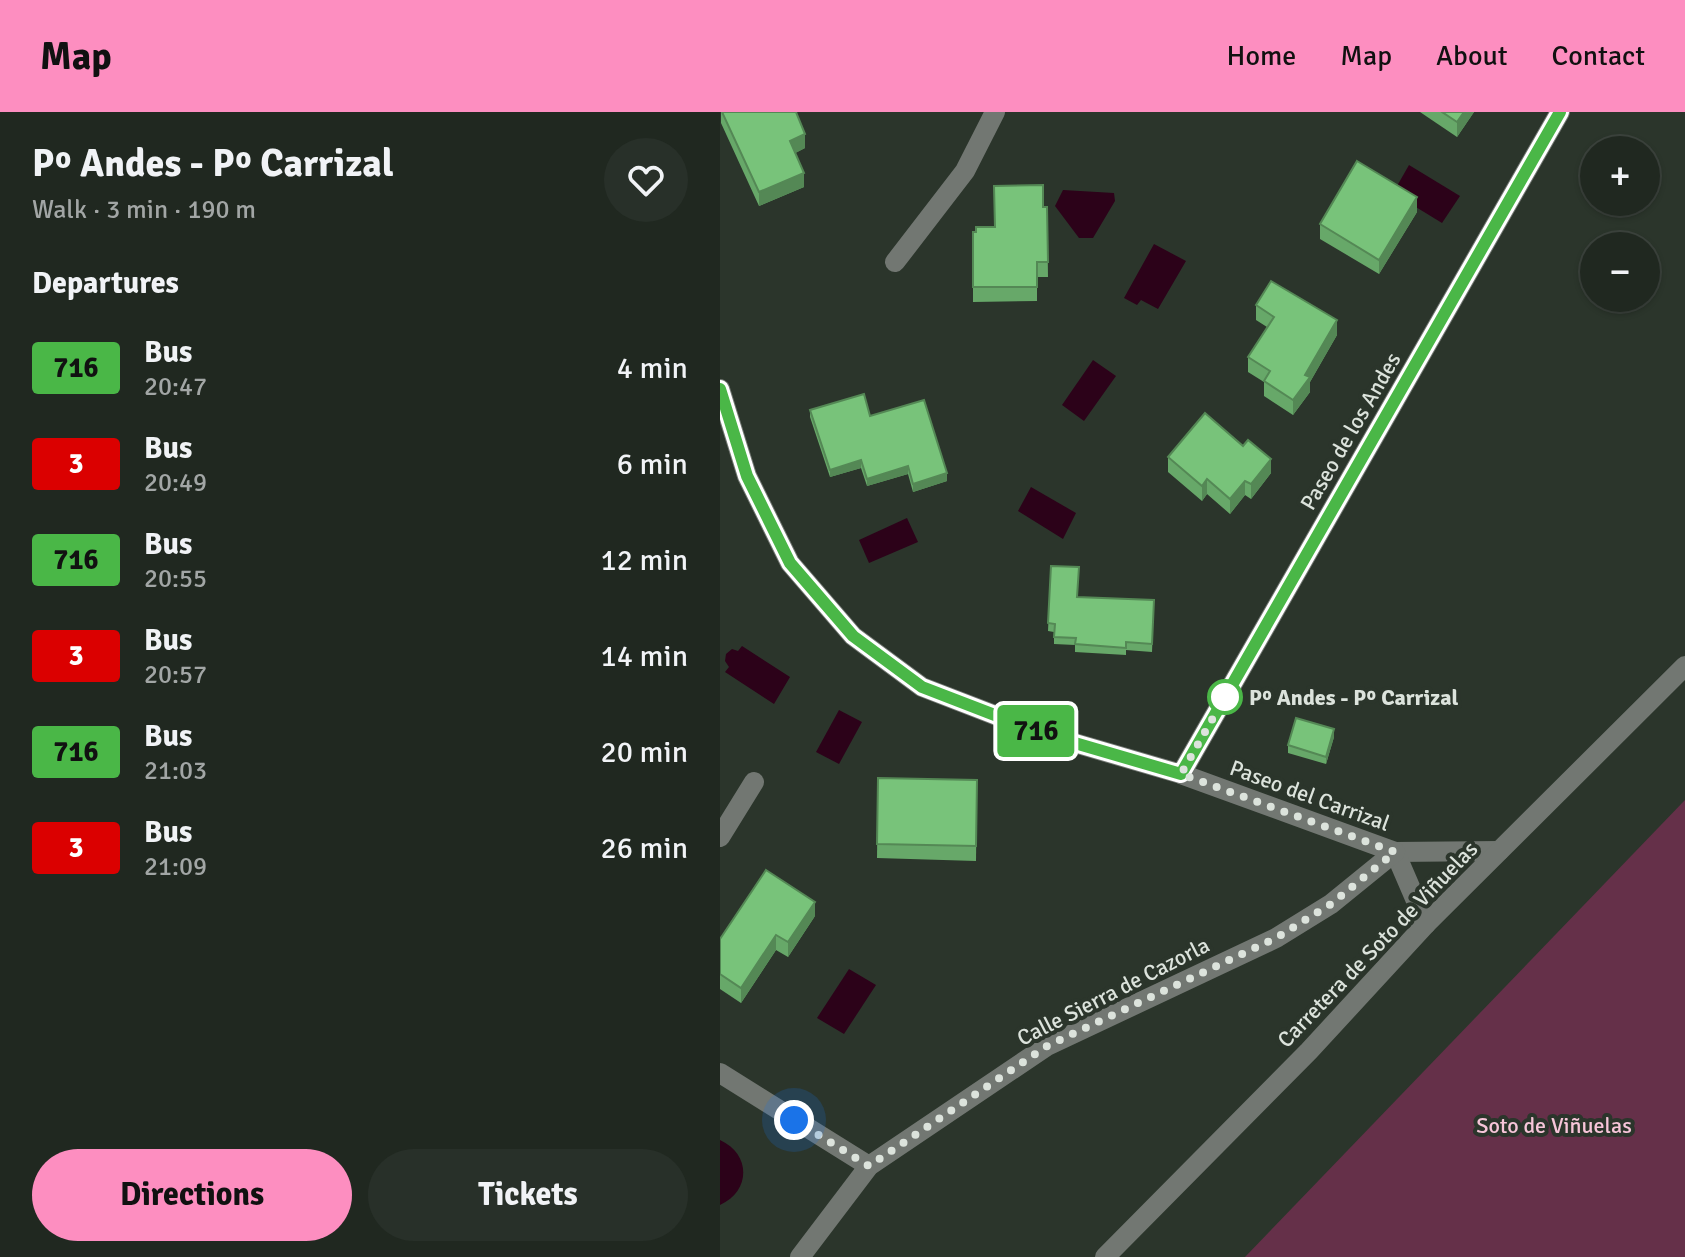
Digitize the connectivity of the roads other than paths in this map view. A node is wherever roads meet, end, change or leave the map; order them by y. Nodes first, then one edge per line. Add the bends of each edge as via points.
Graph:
1 (995, 112) edge
2 (1560, 112) edge
3 (895, 262) dead end
4 (720, 389) edge
5 (1685, 666) edge
6 (1181, 774) junction
7 (754, 782) dead end
8 (720, 837) edge
9 (1499, 851) junction
10 (1395, 852) junction
11 (1426, 924) junction
12 (720, 1073) edge
13 (869, 1166) junction
14 (800, 1257) edge
15 (1105, 1257) edge

1 - 3 street via 965,171
2 - 6 street, Paseo de los Andes
4 - 6 street, Paseo del Carrizal via 747,476 790,563 853,636 922,687 1044,734
5 - 9 street, Carretera de Soto de Viñuelas
6 - 10 street, Paseo del Carrizal
7 - 8 street
9 - 10 street, Paseo del Carrizal
9 - 11 street, Carretera de Soto de Viñuelas
10 - 11 street, Paseo del Carrizal
10 - 13 street, Calle Sierra de Cazorla via 1331,904 1276,938 1047,1046
11 - 15 street, Carretera de Soto de Viñuelas
12 - 13 street
13 - 14 street, Calle Sierra de Cazorla

